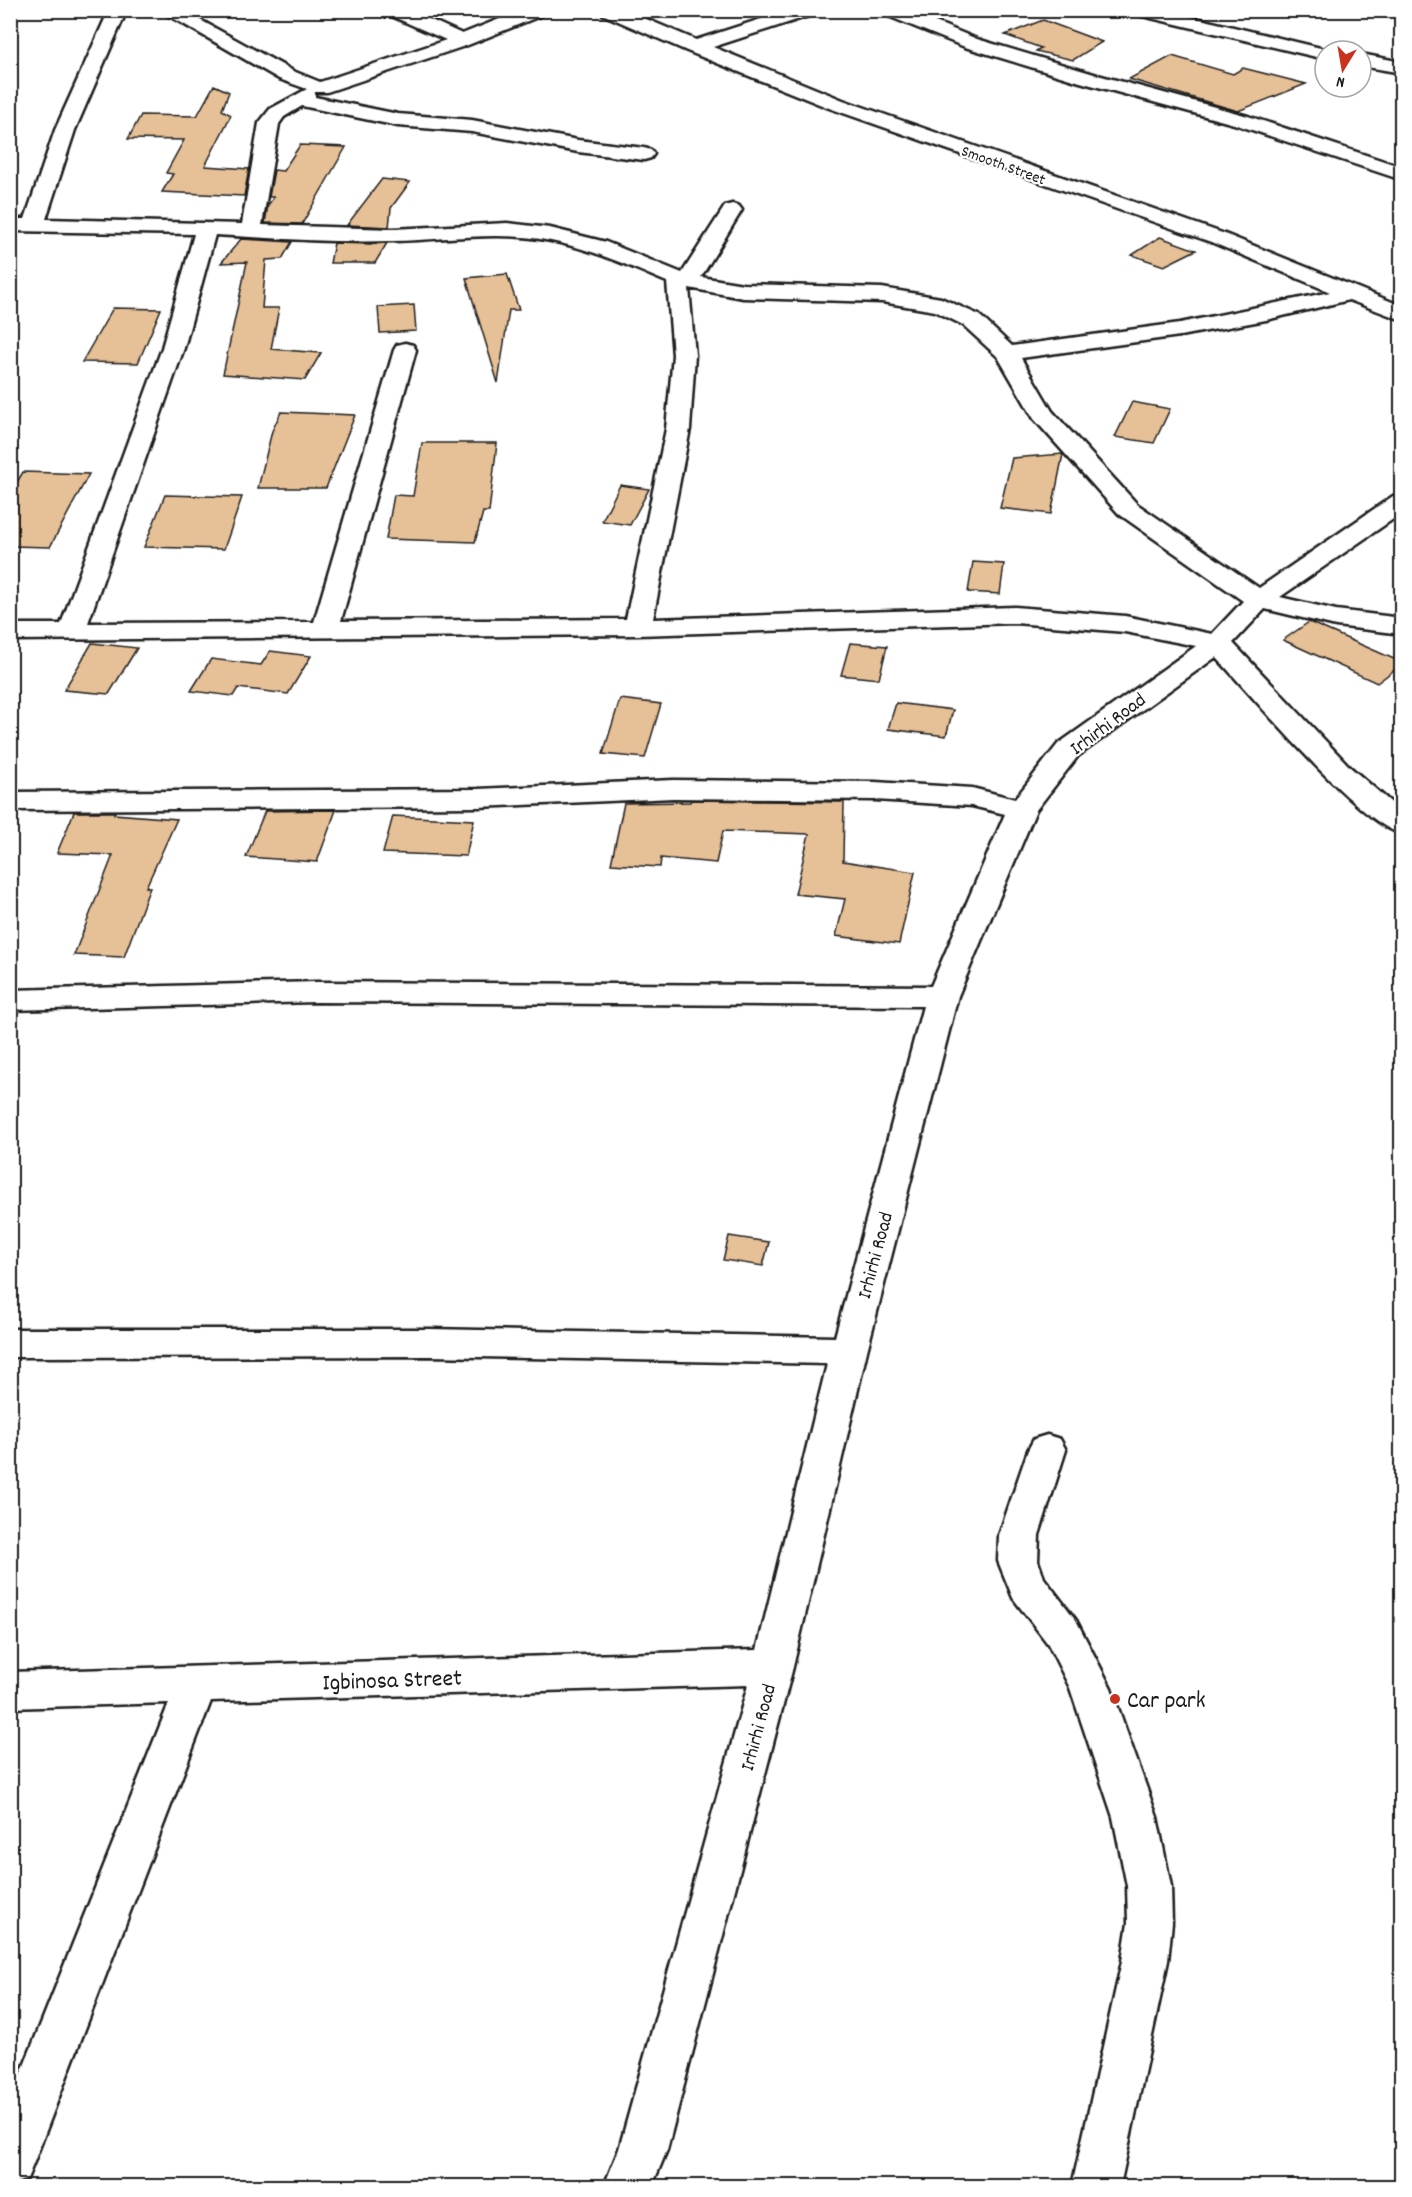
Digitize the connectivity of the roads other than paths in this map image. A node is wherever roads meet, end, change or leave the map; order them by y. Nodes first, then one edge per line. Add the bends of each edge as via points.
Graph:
1 (118, 10) edge
2 (168, 10) edge
3 (393, 10) edge
4 (539, 10) edge
5 (608, 10) edge
6 (809, 10) edge
7 (889, 10) edge
8 (1138, 10) edge
9 (462, 41) junction
10 (693, 47) junction
11 (1313, 50) edge
12 (1373, 62) edge
13 (1401, 68) edge
14 (320, 88) junction
15 (299, 99) junction
16 (644, 154) dead end
17 (1401, 174) edge
18 (732, 210) dead end
19 (10, 225) edge
20 (33, 226) junction
21 (206, 228) junction
22 (251, 231) junction
23 (683, 280) junction
24 (1350, 293) junction
25 (1401, 314) edge
26 (405, 350) dead end
27 (1007, 353) junction
28 (1401, 501) edge
29 (1259, 600) junction
30 (1401, 626) edge
31 (639, 627) junction
32 (325, 630) junction
33 (72, 631) junction
34 (10, 632) edge
35 (1218, 643) junction
36 (10, 801) edge
37 (1022, 809) junction
38 (1401, 825) edge
39 (942, 996) junction
40 (10, 1000) edge
41 (10, 1343) edge
42 (849, 1351) junction
43 (1047, 1450) dead end
44 (773, 1667) junction
45 (197, 1684) junction
46 (10, 1690) edge
47 (10, 2162) edge
48 (628, 2187) edge
49 (1096, 2187) edge

1 - 20 street via 65,130
2 - 14 street via 286,75
3 - 9 street
4 - 9 street
5 - 10 street, Smooth Street
6 - 10 street
7 - 17 street via 971,43 1241,120
8 - 11 street
9 - 14 street
10 - 24 street, Smooth Street via 836,104 1218,238
12 - 13 street
14 - 15 street
15 - 16 street via 398,120 484,128
15 - 22 street via 269,123
18 - 23 street
19 - 20 street
20 - 21 street
21 - 22 street
21 - 33 street via 172,348
22 - 23 street via 550,234 599,246
23 - 27 street via 743,291 882,295 941,305 971,320
23 - 31 street via 684,355 678,429
24 - 25 street, Smooth Street
24 - 27 street via 1228,322 1110,342
26 - 32 street
27 - 29 street via 1042,414 1128,509
28 - 29 street, Irhirhi Road
29 - 30 street via 1336,618
29 - 35 street, Irhirhi Road
31 - 32 street
31 - 35 street via 1015,615 1125,624
32 - 33 street
33 - 34 street
35 - 37 street, Irhirhi Road via 1068,750
35 - 38 street via 1340,773
36 - 37 street via 478,798 696,789 875,791 972,797
37 - 39 street, Irhirhi Road
39 - 40 street via 317,992
39 - 42 street, Irhirhi Road
41 - 42 street via 239,1340
42 - 44 street, Irhirhi Road
43 - 49 street via 1019,1535 1018,1561 1027,1586 1062,1632 1090,1688 1135,1817 1149,1886 1145,1961
44 - 45 street, Igbinosa Street
44 - 48 street, Irhirhi Road via 643,2150
45 - 46 street, Igbinosa Street
45 - 47 street

